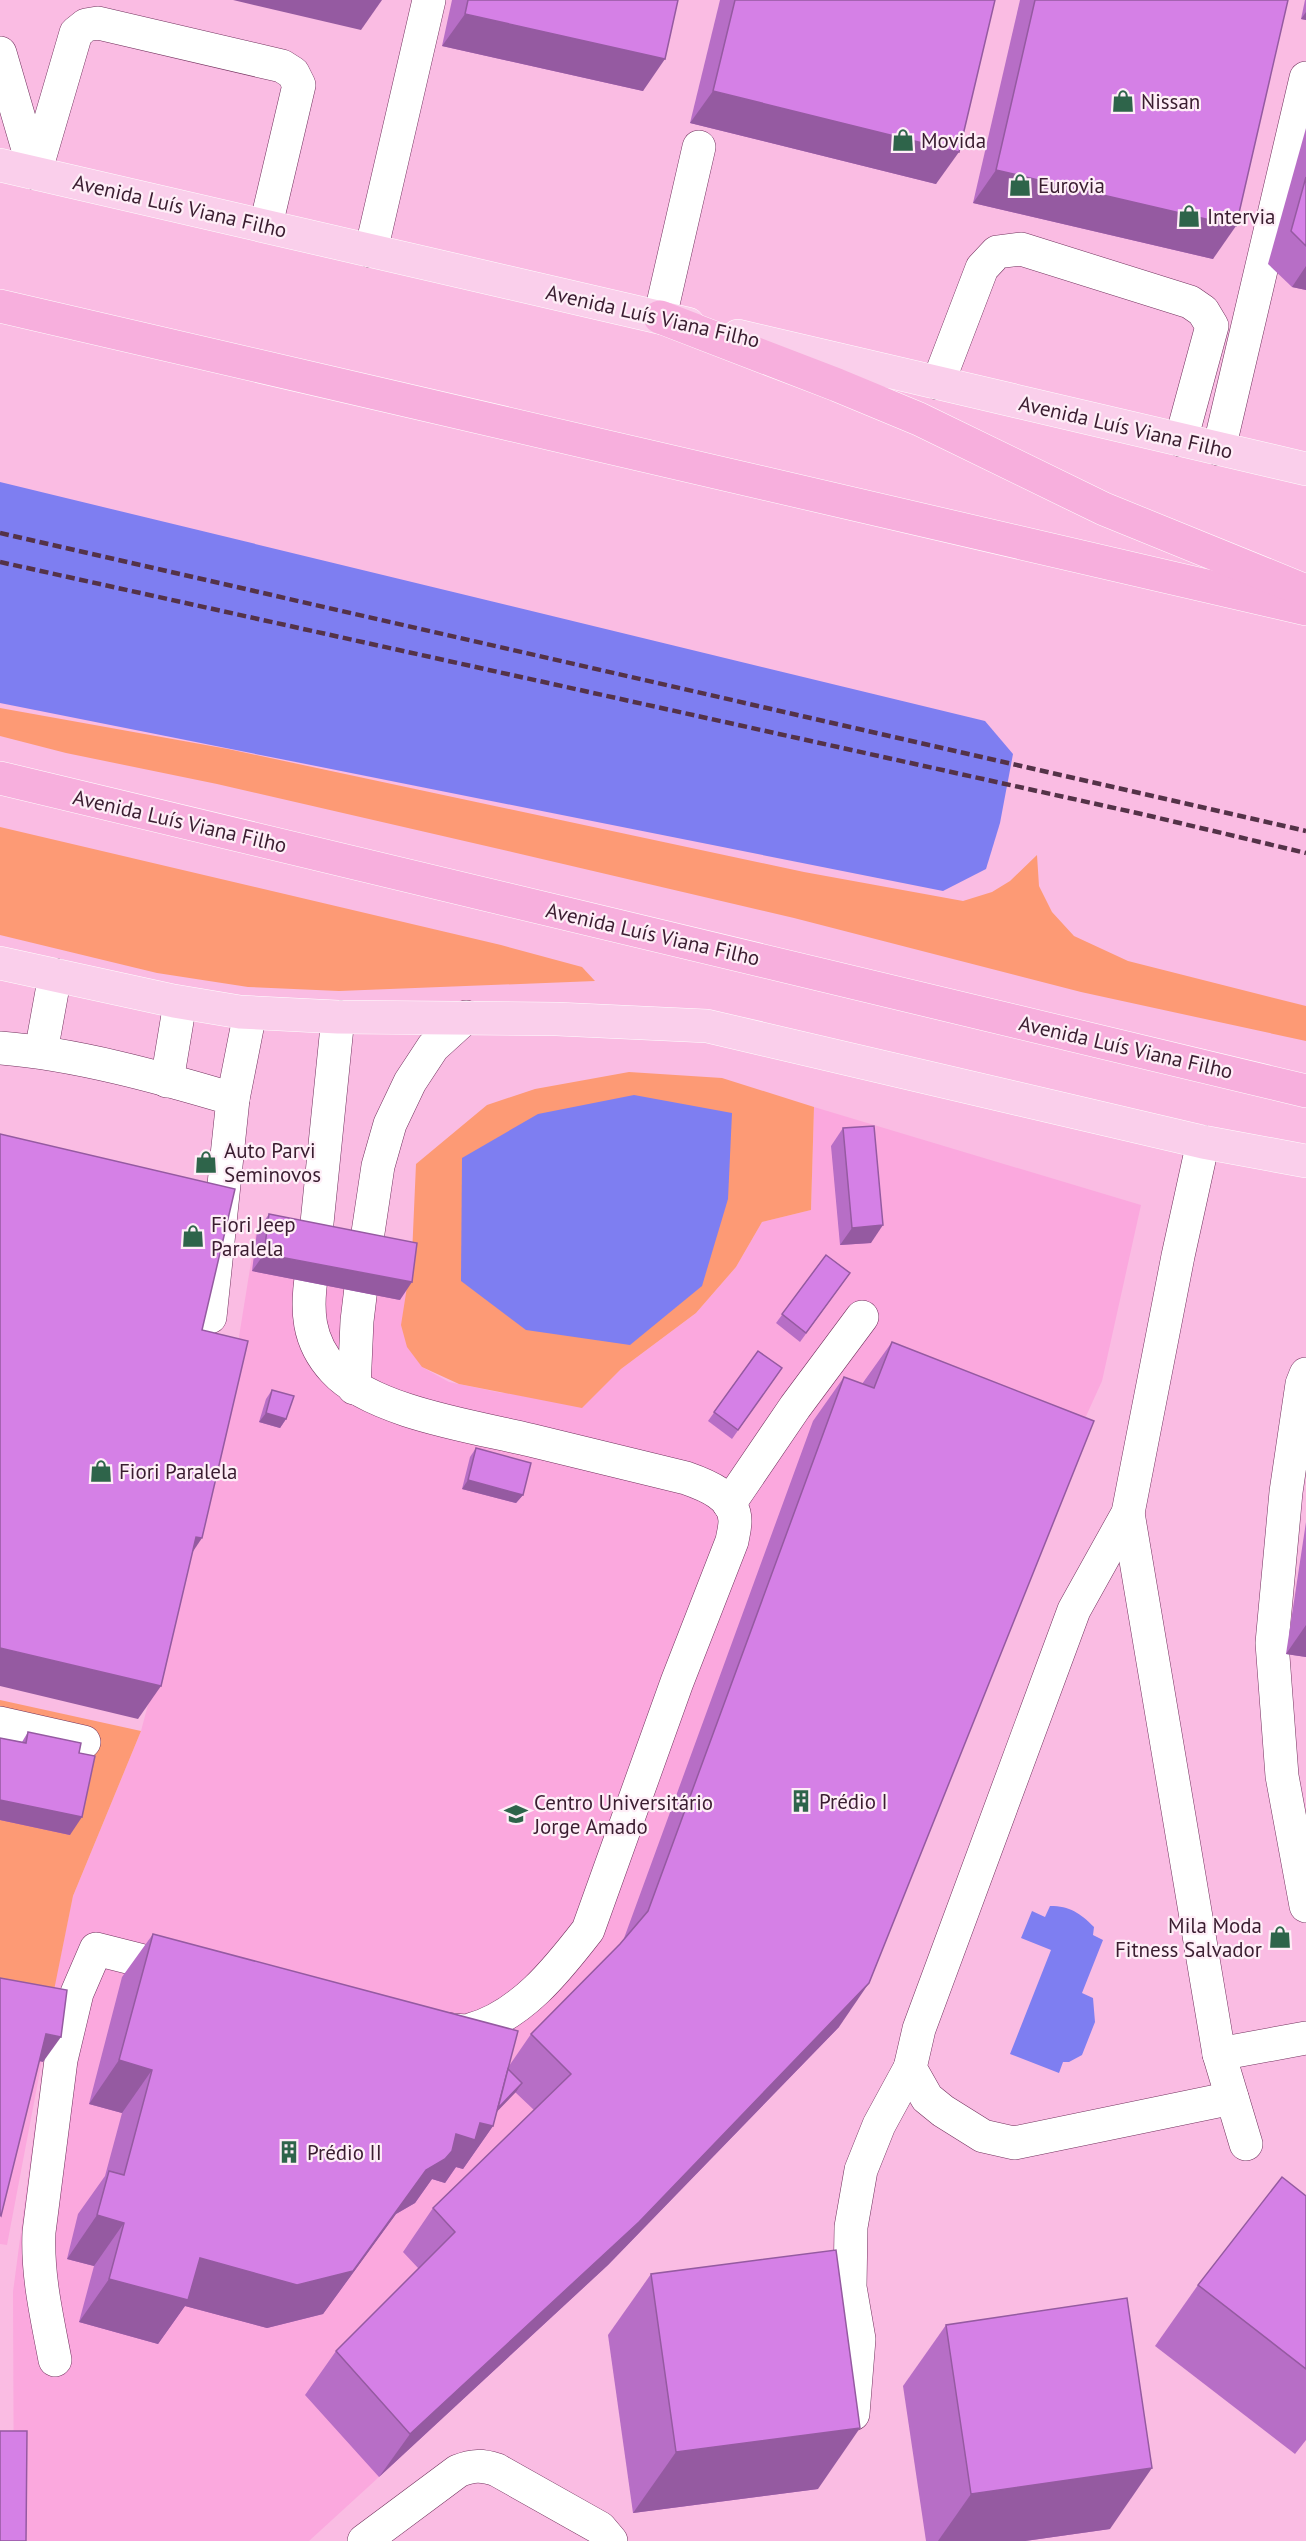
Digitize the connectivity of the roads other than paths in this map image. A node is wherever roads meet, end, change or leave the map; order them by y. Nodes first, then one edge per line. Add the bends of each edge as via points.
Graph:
1 (429, 0) edge
2 (0, 53) edge
3 (1306, 78) edge
4 (699, 147) dead end
5 (0, 165) edge
6 (35, 173) junction
7 (266, 225) junction
8 (371, 251) junction
9 (0, 306) edge
10 (660, 317) junction
11 (938, 383) junction
12 (1181, 440) junction
13 (1219, 448) junction
14 (1306, 469) edge
15 (1306, 591) edge
16 (1306, 609) edge
17 (0, 778) edge
18 (0, 963) edge
19 (55, 975) junction
20 (180, 1003) junction
21 (250, 1013) junction
22 (338, 1017) junction
23 (466, 1017) junction
24 (0, 1048) edge
25 (41, 1052) junction
26 (167, 1081) junction
27 (1306, 1091) edge
28 (233, 1099) junction
29 (1203, 1142) junction
30 (1306, 1161) edge
31 (210, 1317) edge
32 (862, 1317) dead end
33 (1306, 1374) edge
34 (354, 1388) junction
35 (729, 1503) junction
36 (1128, 1513) junction
37 (0, 1723) edge
38 (84, 1742) dead end
39 (1306, 1906) edge
40 (204, 1976) edge
41 (413, 2026) edge
42 (1306, 2038) edge
43 (1219, 2054) junction
44 (910, 2068) junction
45 (1232, 2098) junction
46 (1246, 2144) dead end
47 (56, 2360) dead end
48 (854, 2414) edge
49 (364, 2541) edge
50 (611, 2541) edge

1 - 8 street
2 - 6 street
3 - 13 street
4 - 10 street
5 - 6 main road, Avenida Luís Viana Filho
6 - 7 main road, Avenida Luís Viana Filho
6 - 7 street via 76,33 86,25 98,23 282,66 293,73 299,85
7 - 8 main road, Avenida Luís Viana Filho
8 - 10 main road, Avenida Luís Viana Filho
9 - 16 highway
10 - 11 main road, Avenida Luís Viana Filho
10 - 15 highway via 919,419 1104,509
11 - 12 main road, Avenida Luís Viana Filho
11 - 12 street via 982,268 997,252 1021,249 1190,302 1203,311 1212,326
12 - 13 main road, Avenida Luís Viana Filho
13 - 14 main road, Avenida Luís Viana Filho
17 - 27 highway, Avenida Luís Viana Filho
18 - 19 main road
19 - 20 main road
19 - 25 street
20 - 21 main road
20 - 26 street
21 - 22 main road
21 - 28 street
22 - 23 main road
22 - 34 street via 307,1300 309,1324 318,1348
23 - 29 main road via 706,1026
23 - 34 street via 433,1047 410,1082 390,1124 378,1166 366,1246
24 - 25 street
25 - 26 street
26 - 28 street
28 - 31 street
29 - 30 main road
29 - 36 street
32 - 35 street
33 - 39 street via 1286,1492 1272,1643 1282,1776
34 - 35 street via 416,1412 686,1478 711,1487
35 - 41 street via 735,1520 732,1541 588,1930 570,1954 508,2014 469,2030
36 - 43 street
36 - 44 street via 1074,1610 919,2029
37 - 38 street
40 - 47 street via 96,1949 77,1992 61,2060 39,2232 42,2295
42 - 43 street
43 - 45 street
44 - 45 street via 927,2098 943,2111 983,2136 1014,2143
44 - 48 street via 879,2125 861,2170 851,2227 850,2288 859,2339
45 - 46 street
49 - 50 street via 458,2470 471,2465 497,2470 600,2528

